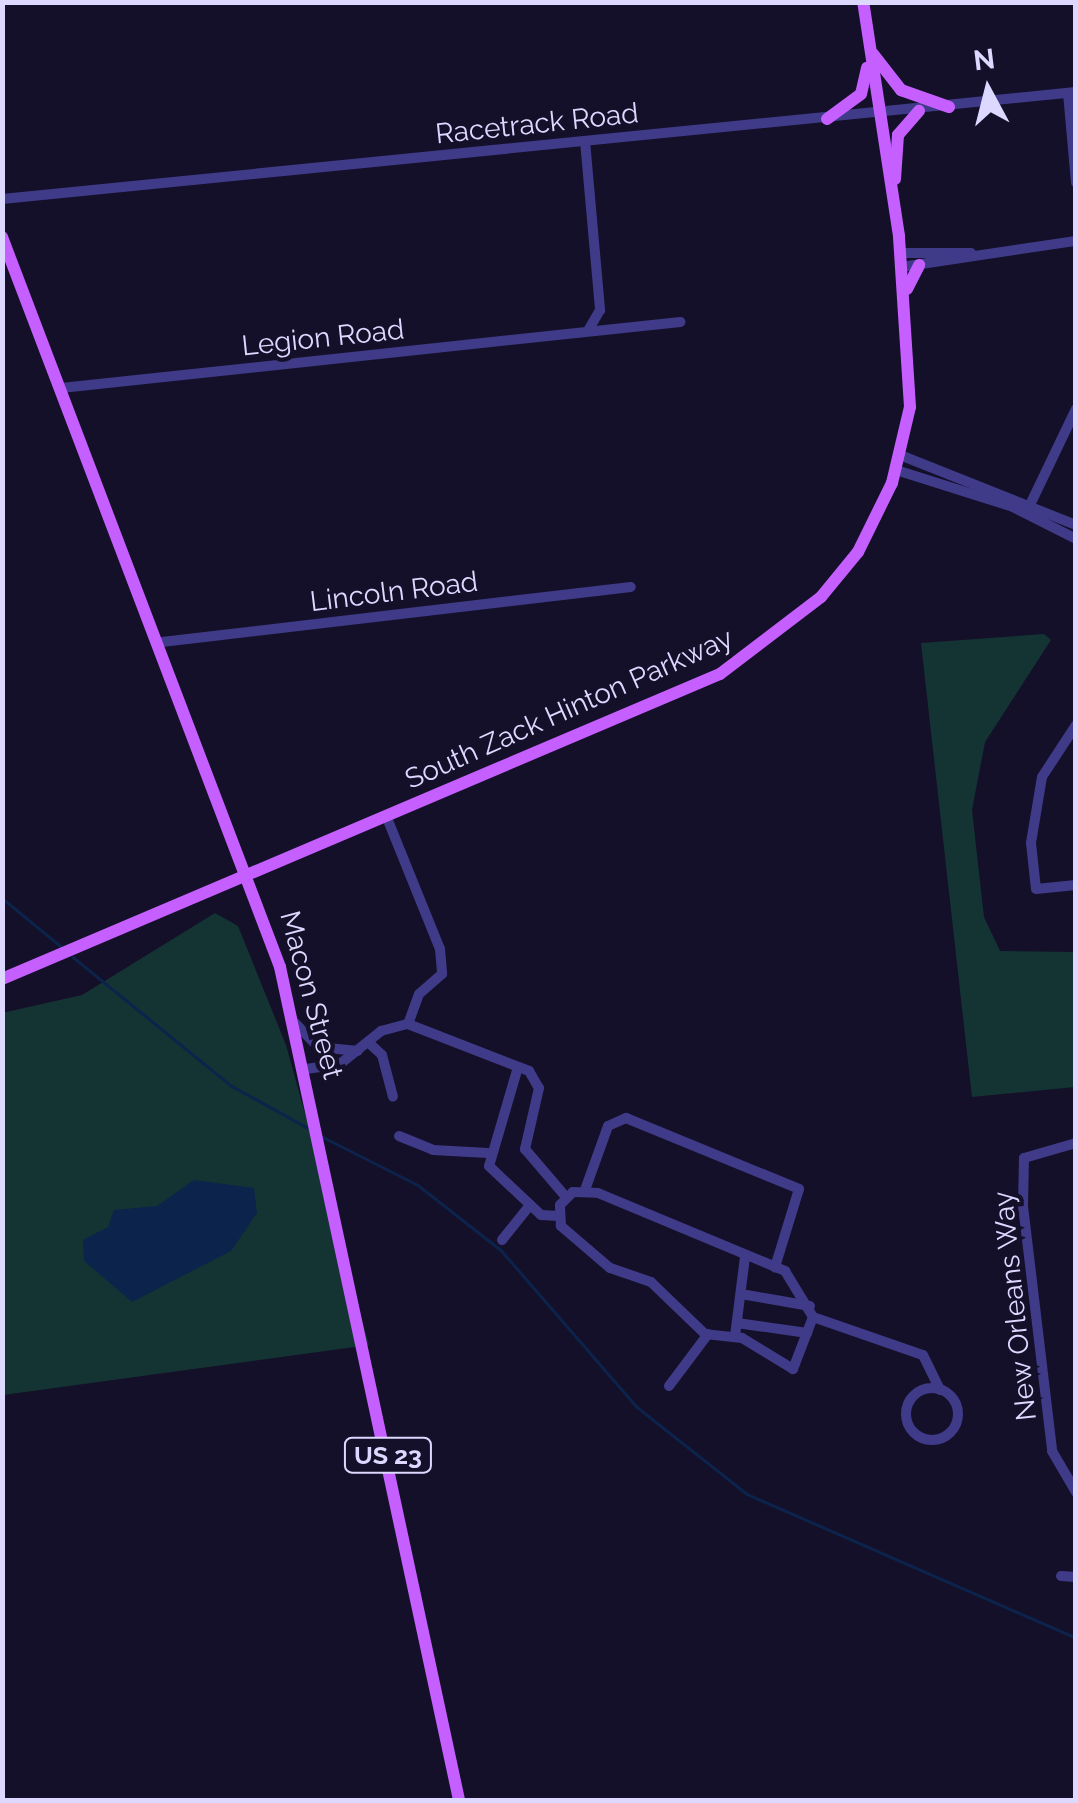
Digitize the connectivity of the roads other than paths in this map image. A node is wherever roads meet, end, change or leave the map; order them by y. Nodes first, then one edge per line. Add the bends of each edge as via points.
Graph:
1 (863, 2) edge
2 (869, 46) junction
3 (1072, 92) edge
4 (949, 108) junction
5 (919, 111) junction
6 (879, 116) junction
7 (827, 118) junction
8 (585, 141) junction
9 (1076, 184) edge
10 (2, 200) edge
11 (893, 202) junction
12 (2, 236) edge
13 (1076, 241) edge
14 (971, 253) junction
15 (900, 260) junction
16 (919, 265) junction
17 (905, 302) junction
18 (680, 322) dead end
19 (588, 328) junction
20 (61, 388) junction
21 (1076, 409) edge
22 (900, 456) junction
23 (896, 470) junction
24 (1029, 508) junction
25 (1076, 525) edge
26 (1076, 540) edge
27 (631, 587) dead end
28 (162, 642) junction
29 (1076, 725) edge
30 (386, 818) junction
31 (250, 875) junction
32 (1076, 885) edge
33 (2, 979) edge
34 (295, 1022) junction
35 (408, 1024) junction
36 (363, 1047) junction
37 (518, 1066) junction
38 (306, 1069) junction
39 (393, 1097) dead end
40 (399, 1136) dead end
41 (1076, 1142) edge
42 (488, 1153) junction
43 (584, 1190) junction
44 (566, 1197) junction
45 (530, 1205) junction
46 (559, 1216) junction
47 (502, 1240) dead end
48 (745, 1257) junction
49 (775, 1268) junction
50 (741, 1294) junction
51 (812, 1311) junction
52 (737, 1323) junction
53 (807, 1333) junction
54 (708, 1334) junction
55 (736, 1336) junction
56 (669, 1386) dead end
57 (940, 1390) junction
58 (1076, 1492) edge
59 (1061, 1576) dead end
60 (1076, 1577) edge
61 (459, 1800) edge

1 - 2 main road, South Zack Hinton Parkway
2 - 4 main road via 901,90
2 - 6 main road, South Zack Hinton Parkway
2 - 7 main road via 861,94
3 - 4 street, Racetrack Road
3 - 9 street
4 - 5 street, Racetrack Road
5 - 6 street, Racetrack Road
5 - 11 main road via 898,136
6 - 7 street, Racetrack Road
6 - 11 main road, South Zack Hinton Parkway
7 - 8 street, Racetrack Road
8 - 10 street, Racetrack Road
8 - 19 street via 600,310
11 - 15 main road, South Zack Hinton Parkway
12 - 20 main road, Macon Street / US 23
13 - 14 street
14 - 15 street
14 - 16 street
15 - 16 street
15 - 17 main road, South Zack Hinton Parkway
16 - 17 main road
17 - 22 main road, South Zack Hinton Parkway via 910,407
18 - 19 street, Legion Road
19 - 20 street, Legion Road
20 - 28 main road, Macon Street / US 23
21 - 24 street
22 - 23 main road, South Zack Hinton Parkway
22 - 24 street
23 - 24 street
23 - 30 main road, South Zack Hinton Parkway via 858,552 781,636 720,674
24 - 25 street
24 - 26 street
27 - 28 street, Lincoln Road
28 - 31 main road, Macon Street / US 23
29 - 32 street via 1031,806 1036,889
30 - 31 main road, South Zack Hinton Parkway
30 - 35 street via 440,949 442,974 419,994
31 - 33 main road, South Zack Hinton Parkway
31 - 34 main road, Macon Street / US 23
34 - 36 street via 318,1047
34 - 38 main road, Macon Street / US 23
35 - 36 street
35 - 37 street
36 - 38 street
36 - 39 street via 382,1055
37 - 42 street
37 - 44 street via 539,1088 525,1149
38 - 61 main road, Macon Street / US 23
40 - 42 street via 432,1150
41 - 58 street, New Orleans Way via 1024,1158 1023,1206 1052,1451
42 - 45 street via 490,1166
43 - 44 street
43 - 48 street
43 - 49 street via 608,1126 626,1118 644,1125 799,1189
44 - 46 street
45 - 46 street
45 - 47 street
46 - 54 street via 610,1268 651,1282
48 - 49 street
48 - 50 street
49 - 51 street
50 - 51 street
50 - 52 street
51 - 53 street
51 - 57 street via 923,1355
52 - 53 street
52 - 55 street
53 - 55 street via 792,1369
54 - 55 street
54 - 56 street
57 - 57 street via 953,1396 957,1429 916,1439 908,1397
59 - 60 street

